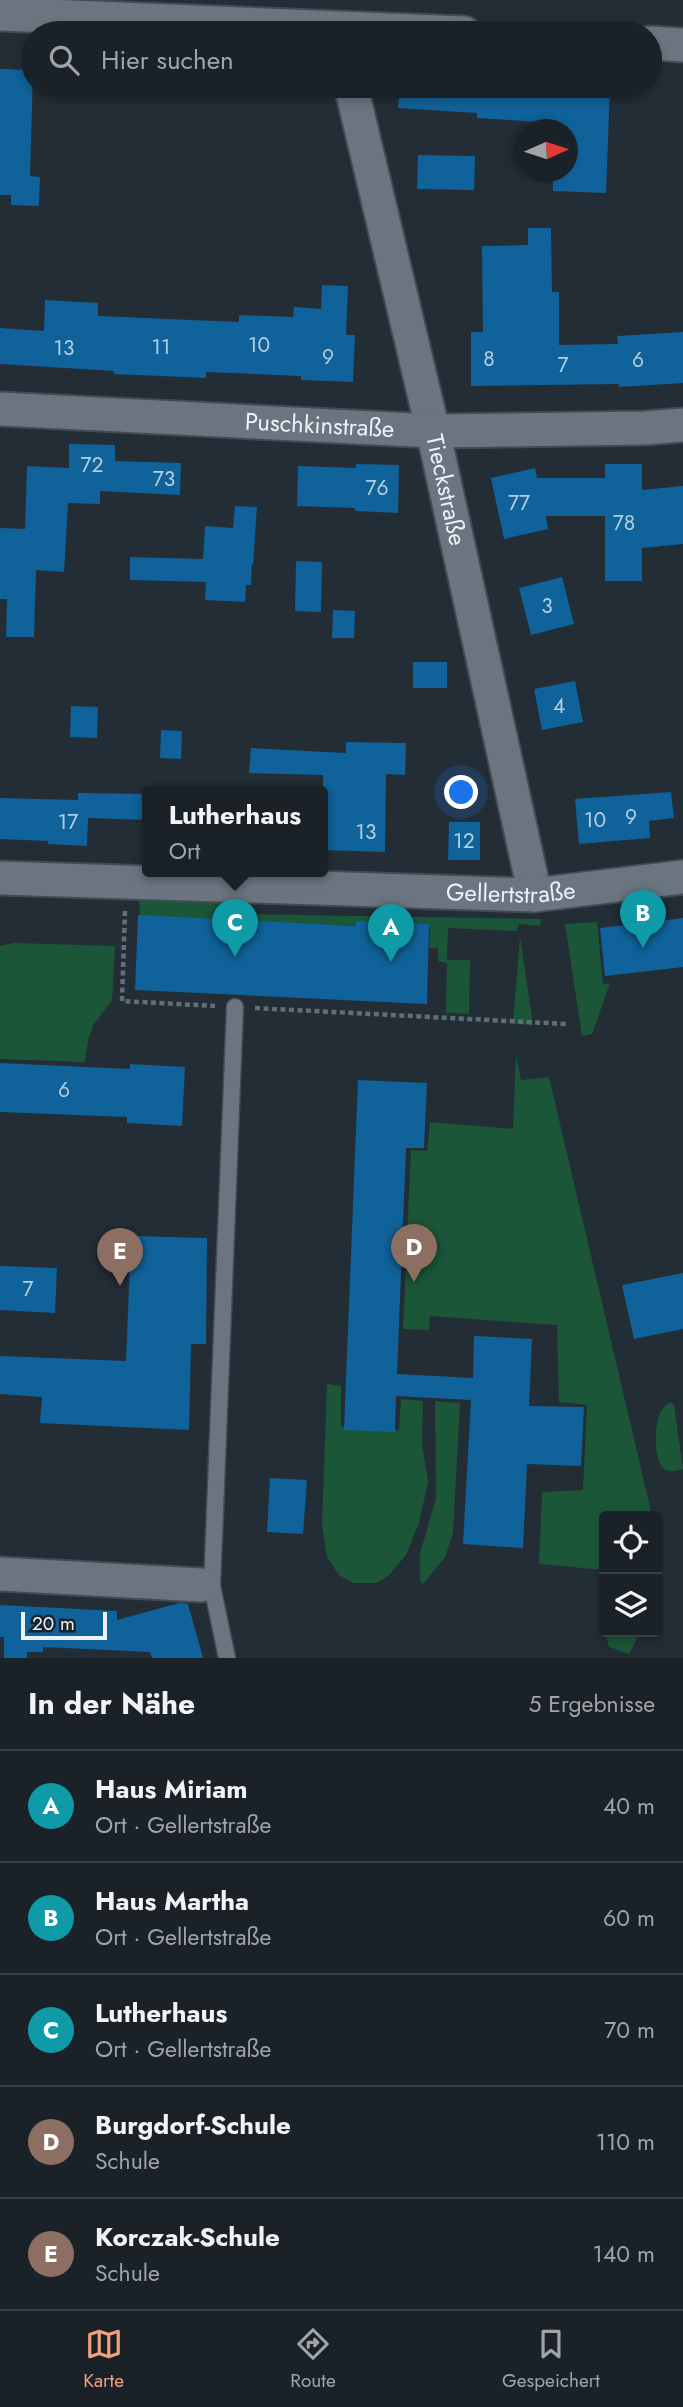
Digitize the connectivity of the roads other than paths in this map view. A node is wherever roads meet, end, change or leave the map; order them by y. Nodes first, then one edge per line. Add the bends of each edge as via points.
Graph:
1 (0, 14) edge
2 (323, 21) edge
3 (662, 44) edge
4 (683, 45) edge
5 (354, 98) edge
6 (0, 410) edge
7 (683, 425) edge
8 (433, 430) junction
9 (683, 877) edge
10 (0, 878) edge
11 (534, 895) junction
12 (235, 1007) road end
13 (0, 1574) edge
14 (201, 1586) dead end
15 (227, 1658) edge

1 - 2 street
3 - 4 street
5 - 8 street, Tieckstraße
6 - 8 street, Puschkinstraße
7 - 8 street, Puschkinstraße
8 - 11 street, Tieckstraße
9 - 11 street, Gellertstraße
10 - 11 street, Gellertstraße
12 - 15 lane via 212,1586
13 - 14 street

